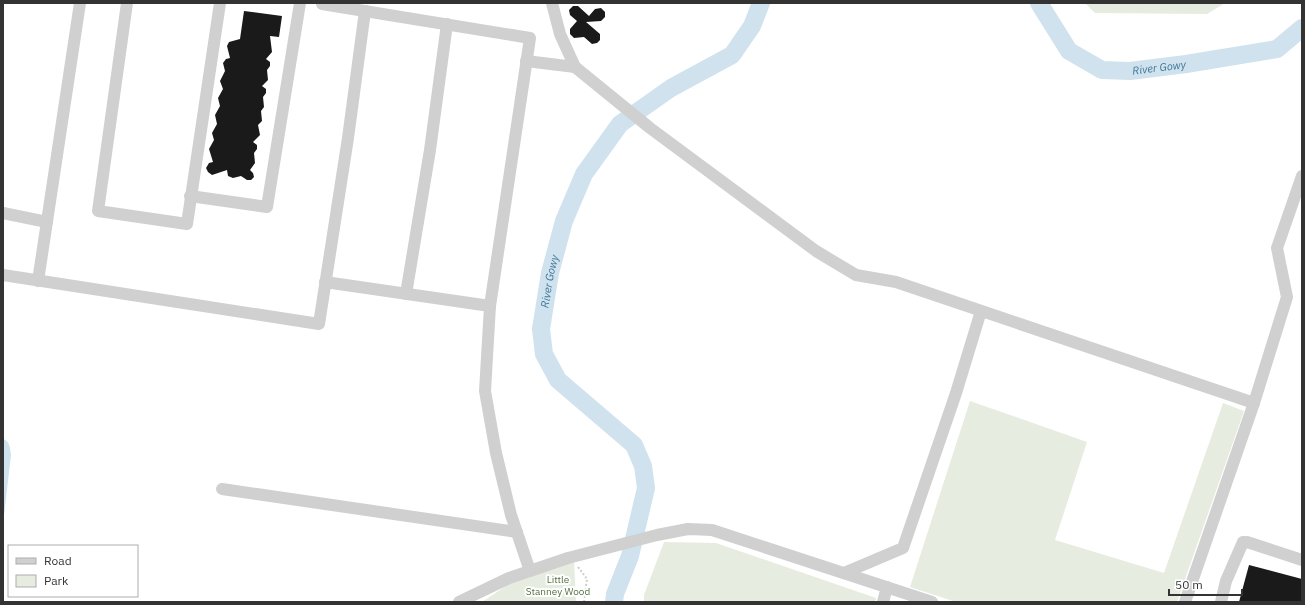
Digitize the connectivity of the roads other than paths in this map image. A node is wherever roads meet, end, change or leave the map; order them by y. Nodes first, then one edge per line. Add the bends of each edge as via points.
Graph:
1 (80, 3) edge
2 (127, 3) edge
3 (220, 3) edge
4 (300, 3) edge
5 (552, 3) edge
6 (322, 4) dead end
7 (365, 11) junction
8 (447, 24) junction
9 (526, 61) junction
10 (575, 67) junction
11 (1302, 176) edge
12 (190, 196) junction
13 (3, 213) edge
14 (46, 222) junction
15 (3, 275) edge
16 (38, 281) junction
17 (325, 282) junction
18 (406, 294) junction
19 (490, 306) junction
20 (981, 311) junction
21 (1254, 403) junction
22 (222, 489) dead end
23 (517, 532) junction
24 (1302, 560) edge
25 (530, 571) junction
26 (844, 573) junction
27 (887, 587) junction
28 (459, 602) edge
29 (883, 602) edge
30 (932, 602) edge
31 (1185, 602) edge
32 (1222, 602) edge

1 - 14 lane
2 - 12 lane via 98,211 187,224
3 - 12 lane
4 - 12 lane via 267,207
5 - 10 lane via 560,34
6 - 7 lane
7 - 8 lane
7 - 17 lane
8 - 9 lane via 530,38
8 - 18 lane via 430,150
9 - 10 lane
9 - 19 lane
10 - 20 lane via 650,128 816,251 856,275 896,282
11 - 21 lane via 1277,248 1287,297
13 - 14 lane
14 - 16 lane
15 - 16 lane
16 - 17 lane via 319,324
17 - 18 lane
18 - 19 lane
19 - 23 lane via 485,391 496,453
20 - 21 lane
20 - 26 lane via 959,386 903,548
21 - 31 lane
22 - 23 lane
23 - 25 lane
24 - 32 lane via 1242,542 1226,581
25 - 26 lane via 568,558 688,529 712,530
25 - 28 lane
26 - 27 lane
27 - 29 lane
27 - 30 lane

